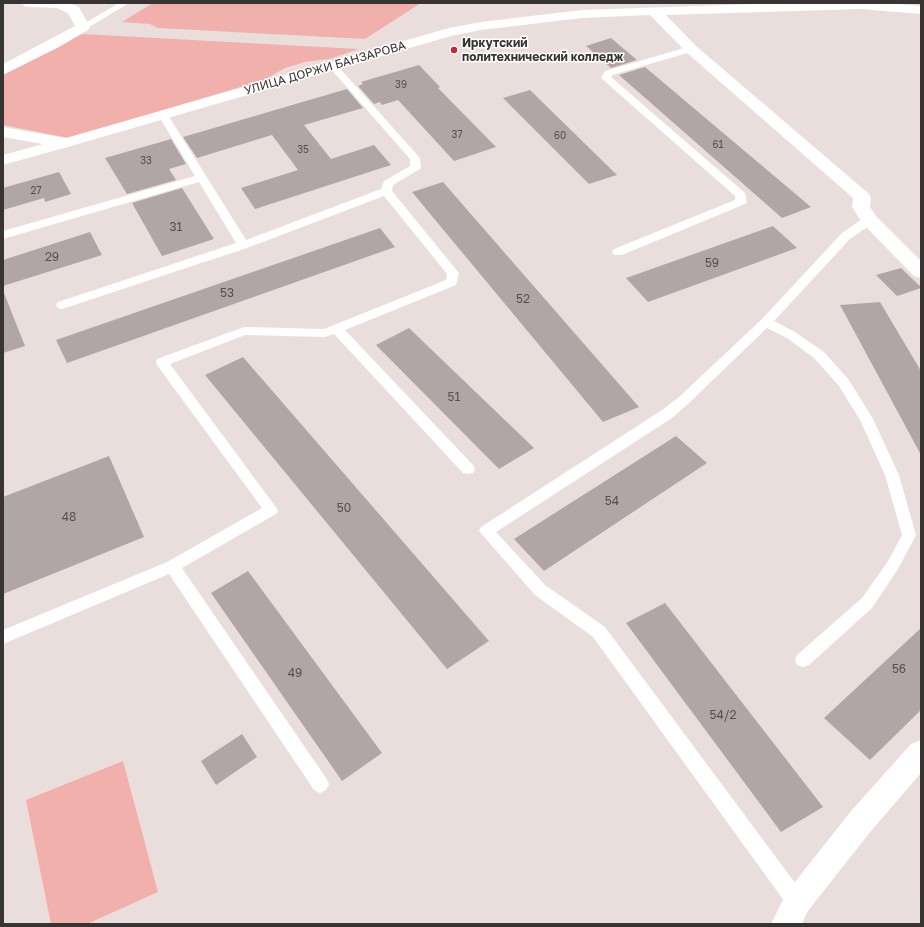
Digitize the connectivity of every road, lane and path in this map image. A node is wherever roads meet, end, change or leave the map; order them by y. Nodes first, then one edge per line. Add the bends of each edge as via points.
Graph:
1 (29, 3) edge
2 (125, 3) edge
3 (758, 5) edge
4 (654, 10) junction
5 (921, 10) edge
6 (83, 27) junction
7 (691, 49) junction
8 (333, 66) junction
9 (3, 70) edge
10 (163, 115) junction
11 (3, 132) edge
12 (65, 143) junction
13 (3, 160) edge
14 (202, 178) junction
15 (386, 191) junction
16 (869, 220) junction
17 (3, 235) edge
18 (243, 245) junction
19 (618, 252) dead end
20 (921, 272) edge
21 (62, 305) dead end
22 (766, 322) junction
23 (337, 329) junction
24 (468, 469) dead end
25 (172, 566) junction
26 (3, 637) edge
27 (803, 660) dead end
28 (921, 753) edge
29 (320, 784) dead end
30 (791, 913) edge

1 - 6 street via 58,4 74,10
2 - 6 lane
3 - 4 street, УЛИЦА ДОРЖИ БАНЗАРОВА
3 - 5 street, УЛИЦА ДОРЖИ БАНЗАРОВА via 860,6
4 - 7 street
4 - 8 street, УЛИЦА ДОРЖИ БАНЗАРОВА via 582,14 481,26 449,32
6 - 9 street
7 - 16 street via 862,197 861,207
7 - 19 lane via 608,73 606,78 741,195 741,202
8 - 10 street, УЛИЦА ДОРЖИ БАНЗАРОВА
8 - 15 lane via 415,158 416,167 388,183
10 - 12 street, УЛИЦА ДОРЖИ БАНЗАРОВА
10 - 14 lane
11 - 12 street
12 - 13 street, УЛИЦА ДОРЖИ БАНЗАРОВА
14 - 17 lane
14 - 18 lane
15 - 18 lane
15 - 23 lane via 452,273 452,282
16 - 20 street
16 - 22 lane via 846,236
18 - 21 lane
22 - 27 lane via 791,335 819,356 844,383 866,419 892,475 909,535 893,565 867,603
22 - 30 lane via 667,414 486,531 540,590 599,632
23 - 24 lane
23 - 25 lane via 324,334 244,331 162,362 271,510
25 - 26 lane
25 - 29 lane
28 - 30 street via 861,821

